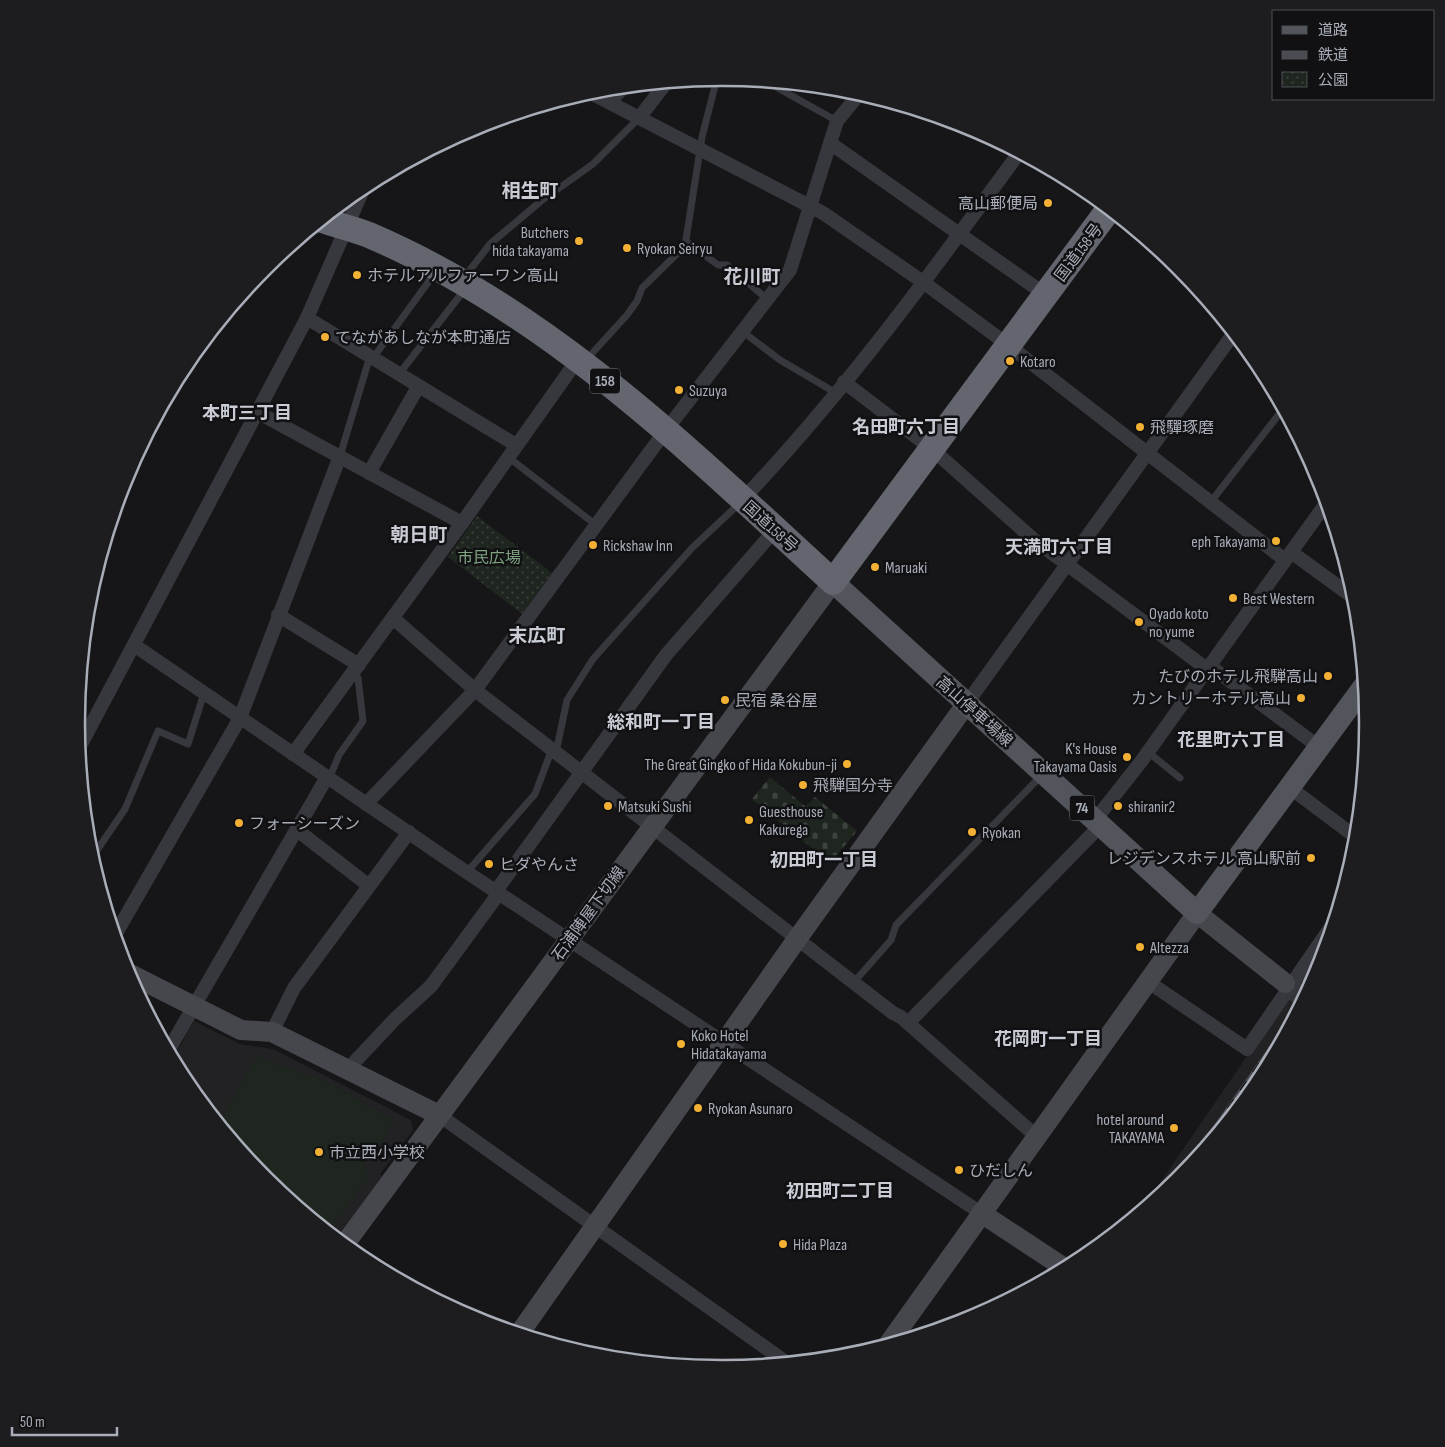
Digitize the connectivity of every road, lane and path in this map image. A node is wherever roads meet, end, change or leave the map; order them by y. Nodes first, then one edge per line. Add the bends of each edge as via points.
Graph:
1 (715, 86) edge
2 (779, 88) edge
3 (661, 89) edge
4 (622, 94) edge
5 (601, 97) edge
6 (855, 100) edge
7 (614, 104) junction
8 (639, 118) junction
9 (838, 121) junction
10 (830, 143) junction
11 (701, 150) junction
12 (1015, 158) edge
13 (810, 206) junction
14 (345, 210) edge
15 (1106, 214) edge
16 (334, 224) edge
17 (960, 234) junction
18 (687, 242) junction
19 (432, 277) dead end
20 (923, 282) junction
21 (462, 287) junction
22 (1046, 295) junction
23 (767, 299) junction
24 (307, 318) junction
25 (742, 331) junction
26 (1231, 339) edge
27 (1008, 345) junction
28 (371, 357) junction
29 (580, 361) junction
30 (399, 374) junction
31 (844, 382) junction
32 (418, 387) junction
33 (836, 393) junction
34 (257, 412) junction
35 (1280, 414) edge
36 (666, 430) junction
37 (516, 445) junction
38 (932, 449) junction
39 (1147, 454) junction
40 (340, 456) junction
41 (508, 457) junction
42 (369, 473) junction
43 (742, 500) junction
44 (1210, 503) junction
45 (1322, 509) edge
46 (462, 524) junction
47 (596, 525) junction
48 (775, 530) junction
49 (1288, 556) junction
50 (1068, 565) junction
51 (833, 582) junction
52 (1347, 593) edge
53 (278, 615) junction
54 (394, 618) junction
55 (134, 645) junction
56 (1208, 667) junction
57 (356, 669) junction
58 (474, 690) junction
59 (204, 693) junction
60 (1359, 693) edge
61 (968, 703) junction
62 (240, 718) junction
63 (85, 736) edge
64 (1319, 747) junction
65 (554, 751) junction
66 (1148, 752) junction
67 (293, 754) junction
68 (582, 773) junction
69 (328, 778) junction
70 (1180, 778) dead end
71 (1037, 780) dead end
72 (1289, 787) junction
73 (366, 804) junction
74 (1098, 823) junction
75 (653, 826) junction
76 (297, 830) junction
77 (409, 832) junction
78 (1351, 833) edge
79 (98, 850) edge
80 (468, 872) junction
81 (368, 885) junction
82 (498, 892) junction
83 (1197, 912) junction
84 (119, 927) edge
85 (797, 939) junction
86 (569, 940) junction
87 (1321, 940) edge
88 (139, 979) edge
89 (1147, 981) junction
90 (854, 982) junction
91 (1285, 983) tunnel mouth
92 (194, 1007) junction
93 (908, 1023) junction
94 (272, 1032) junction
95 (723, 1044) junction
96 (172, 1045) edge
97 (347, 1070) junction
98 (439, 1115) junction
99 (1036, 1136) junction
100 (981, 1213) junction
101 (596, 1226) junction
102 (348, 1239) edge
103 (1059, 1265) edge
104 (523, 1328) edge
105 (893, 1337) edge
106 (781, 1358) edge

1 - 11 lane
2 - 9 lane
3 - 8 street
4 - 7 lane
5 - 7 street
6 - 9 street
7 - 8 street
8 - 11 street
8 - 21 lane via 601,158 541,201 490,244
9 - 10 street
10 - 13 street
10 - 17 street
11 - 13 street
11 - 18 lane
12 - 17 street
13 - 20 street
13 - 23 street via 790,270
14 - 16 street
15 - 22 highway, 国道158号
16 - 21 highway, 国道158号 / 158 via 368,234
16 - 24 street
17 - 20 street
17 - 22 street
18 - 23 lane via 718,265 727,265
18 - 29 lane via 642,288 627,316
19 - 28 lane
20 - 27 street
20 - 31 street
21 - 29 highway, 国道158号 / 158 via 524,320
21 - 30 lane
22 - 27 highway, 国道158号
23 - 25 street
24 - 28 street
24 - 34 street
25 - 33 lane via 787,365
25 - 36 street
26 - 39 street
27 - 38 highway, 国道158号
27 - 39 street
28 - 30 street
28 - 40 lane
29 - 36 highway, 国道158号 / 158
29 - 37 street
30 - 32 street
31 - 33 street
31 - 38 street
32 - 37 street
32 - 42 street
33 - 43 street via 796,443
34 - 40 street
34 - 55 street
35 - 44 lane
36 - 43 highway, 国道158号 / 158
36 - 47 street
37 - 41 street
38 - 50 street via 1033,539
38 - 51 highway, 国道158号
39 - 44 street
39 - 50 street
40 - 42 street
40 - 53 street
41 - 46 street
41 - 47 lane
42 - 46 street
43 - 48 highway, 国道158号 / 158
43 - 65 lane via 692,548 593,659 567,700
44 - 49 street
45 - 49 street
46 - 54 street
47 - 58 street
48 - 51 highway, 国道158号 / 158
48 - 68 street via 666,655
49 - 52 street
49 - 56 street
50 - 56 street
50 - 61 street
51 - 61 main road, 高山停車場線 / 74
51 - 75 street, 石浦陣屋下切線
53 - 57 street
53 - 62 street
54 - 57 street
54 - 58 street
55 - 59 street
55 - 63 street
56 - 64 street
56 - 66 street
57 - 67 street
57 - 69 lane via 363,721 339,755
58 - 65 street
58 - 73 street
59 - 62 street
59 - 79 lane via 188,744 158,731 125,809
60 - 64 main road
61 - 74 main road, 高山停車場線 / 74
61 - 85 street
62 - 67 street
62 - 84 street
64 - 72 main road
65 - 68 street
65 - 80 lane via 535,794
66 - 70 lane
66 - 74 street
67 - 69 street
68 - 75 street
68 - 82 street
69 - 73 street
69 - 76 street
71 - 90 lane via 896,925 891,940
72 - 78 street
72 - 83 main road
73 - 77 street
74 - 83 main road, 高山停車場線 / 74
74 - 93 street
75 - 85 street
75 - 86 street, 石浦陣屋下切線
76 - 81 street
76 - 92 street
77 - 80 street
77 - 81 street
80 - 82 street
81 - 94 street via 294,988
82 - 86 street
82 - 97 street via 430,986
83 - 89 street
83 - 91 street
85 - 90 street
85 - 95 street
86 - 95 street
86 - 98 street, 石浦陣屋下切線
87 - 89 street via 1246,1049
88 - 92 street
89 - 99 street
90 - 93 street
92 - 94 street via 241,1030
92 - 96 street
93 - 99 street
94 - 97 street
95 - 100 street
95 - 101 street
97 - 98 street
98 - 101 street
98 - 102 street, 石浦陣屋下切線
99 - 100 street
100 - 103 street
100 - 105 street
101 - 104 street
101 - 106 street

